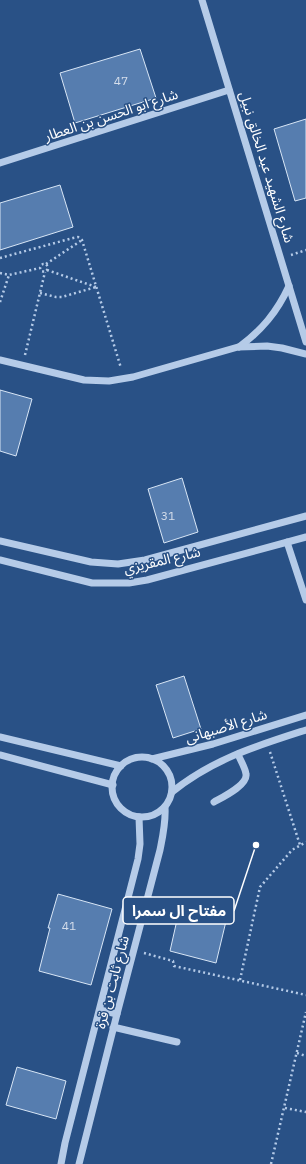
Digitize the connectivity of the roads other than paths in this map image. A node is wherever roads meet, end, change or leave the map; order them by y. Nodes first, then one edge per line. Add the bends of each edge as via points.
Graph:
1 (202, 0) edge
2 (230, 90) junction
3 (0, 163) edge
4 (289, 286) junction
5 (306, 342) edge
6 (238, 347) junction
7 (306, 354) edge
8 (0, 360) edge
9 (306, 516) edge
10 (306, 537) edge
11 (0, 541) edge
12 (288, 542) junction
13 (0, 560) edge
14 (306, 600) edge
15 (306, 715) edge
16 (306, 730) edge
17 (0, 737) edge
18 (238, 754) junction
19 (0, 755) edge
20 (152, 759) junction
21 (121, 766) junction
22 (113, 785) junction
23 (172, 792) junction
24 (214, 802) dead end
25 (165, 806) junction
26 (139, 816) junction
27 (100, 1010) junction
28 (117, 1014) junction
29 (114, 1026) junction
30 (177, 1042) dead end
31 (61, 1164) edge
32 (79, 1164) edge

1 - 2 street, شارع الشهيد عبد الخالق نبيل
2 - 3 street, شارع ابو الحسن بن العطار
2 - 4 street, شارع الشهيد عبد الخالق نبيل
4 - 5 street, شارع الشهيد عبد الخالق نبيل
4 - 6 street via 282,301 263,327
6 - 7 street via 267,346
6 - 8 street via 139,376 109,381 84,380
9 - 11 street, شارع المقريزي via 145,560 118,564 91,562
10 - 12 street, شارع المقريزي
12 - 13 street, شارع المقريزي via 147,580 117,583 92,583
12 - 14 street
15 - 20 street, شارع الأصبهانى via 200,748
16 - 18 street, شارع الأصبهانى
17 - 21 street
18 - 23 street, شارع الأصبهانى via 203,770
18 - 24 street via 246,778 243,783
19 - 22 street
20 - 21 street via 141,757
20 - 23 street via 166,768
21 - 22 street via 115,775
22 - 26 street via 120,806 132,815
23 - 25 street
25 - 26 street via 157,813
25 - 28 street, شارع ثابت بن قرة via 166,818 160,850
26 - 27 street, شارع ثابت بن قرة via 138,859
27 - 28 street
27 - 31 street, شارع ثابت بن قرة
28 - 29 street, شارع ثابت بن قرة
29 - 30 street
29 - 32 street, شارع ثابت بن قرة

